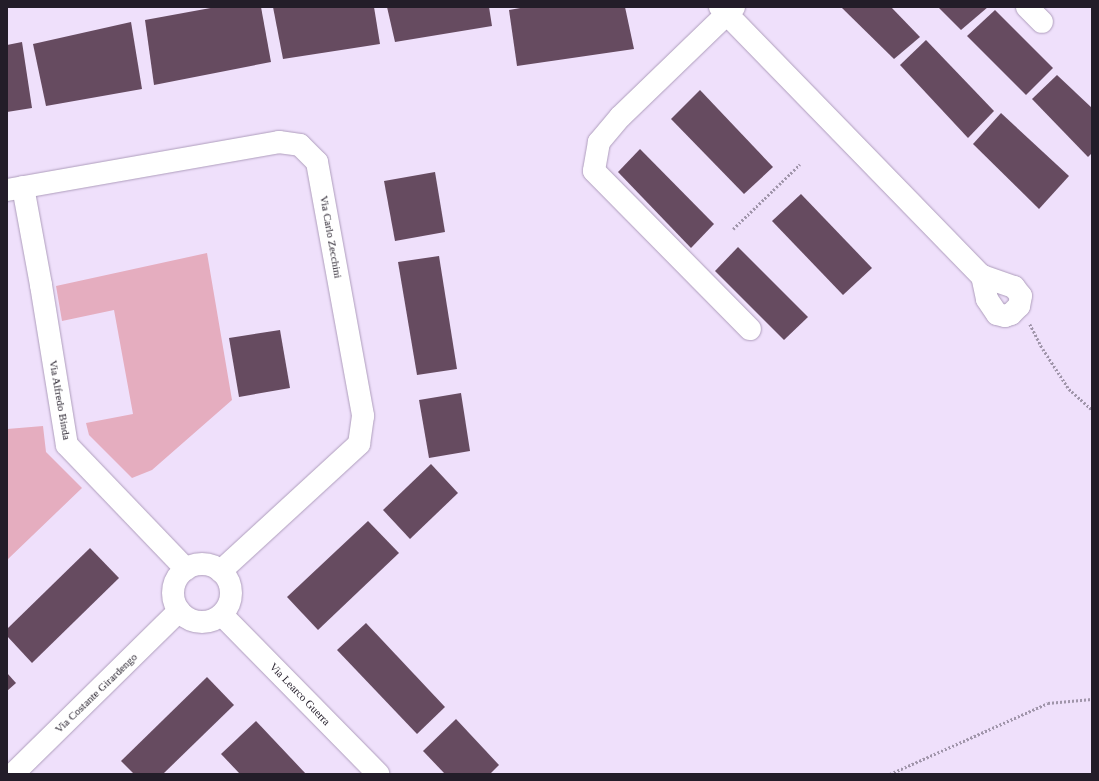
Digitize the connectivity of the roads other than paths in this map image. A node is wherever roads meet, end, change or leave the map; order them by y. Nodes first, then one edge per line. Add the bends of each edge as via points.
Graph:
1 (1027, 7) edge
2 (726, 9) edge
3 (1042, 22) dead end
4 (15, 188) edge
5 (1019, 306) road end
6 (750, 329) dead end
7 (186, 569) junction
8 (221, 571) junction
9 (179, 611) junction
10 (222, 615) junction
11 (13, 774) edge
12 (378, 774) edge

1 - 3 street
2 - 5 street via 982,276 987,299 996,314 1011,314
2 - 6 street via 620,117 599,142 594,171
4 - 7 street, Via Alfredo Binda via 41,285 68,445
4 - 8 street, Via Carlo Zecchini via 279,142 300,145 317,162 363,416 359,444
7 - 8 street via 204,564
7 - 9 street via 174,584 175,603
8 - 10 street via 231,588 228,607
9 - 10 street via 191,620 205,622
9 - 11 street, Via Costante Girardengo
10 - 12 street, Via Learco Guerra

